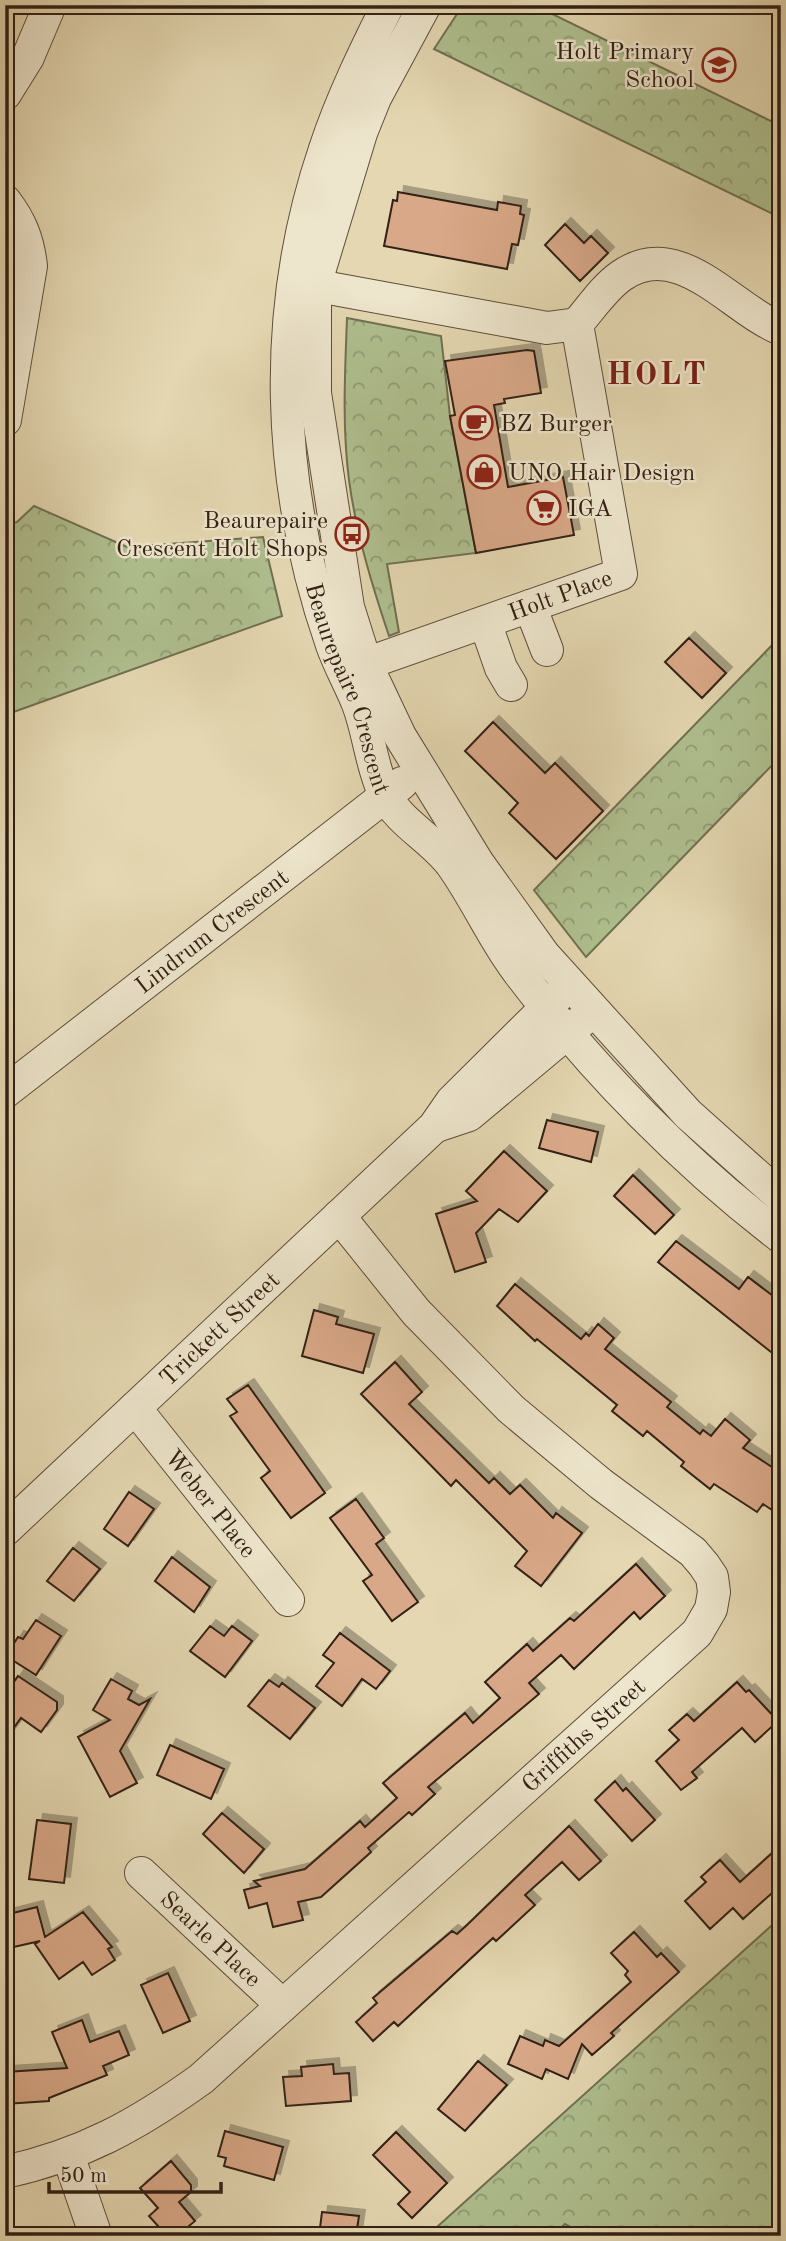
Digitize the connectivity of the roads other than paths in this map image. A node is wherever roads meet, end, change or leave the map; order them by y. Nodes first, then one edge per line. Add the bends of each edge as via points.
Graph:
1 (50, 5) edge
2 (388, 5) edge
3 (423, 6) edge
4 (5, 94) edge
5 (5, 201) edge
6 (304, 283) junction
7 (577, 324) junction
8 (781, 329) edge
9 (5, 421) edge
10 (530, 606) junction
11 (485, 622) junction
12 (547, 650) dead end
13 (355, 668) junction
14 (511, 685) dead end
15 (419, 769) junction
16 (385, 795) junction
17 (571, 984) junction
18 (547, 1006) junction
19 (594, 1011) junction
20 (569, 1032) junction
21 (5, 1092) edge
22 (435, 1127) junction
23 (781, 1197) edge
24 (339, 1216) junction
25 (777, 1227) edge
26 (135, 1408) junction
27 (5, 1530) edge
28 (288, 1600) dead end
29 (141, 1873) dead end
30 (282, 2005) junction
31 (68, 2155) junction
32 (5, 2172) edge
33 (96, 2236) edge

1 - 4 street via 28,57
2 - 6 street, Beaurepaire Crescent via 325,147 306,213
3 - 6 street, Beaurepaire Crescent via 375,98
5 - 9 street via 20,221 31,266
6 - 7 street via 548,328
6 - 13 street, Beaurepaire Crescent via 319,434 345,573
7 - 8 street via 623,275 647,266 672,264
7 - 10 street, Holt Place via 621,575
10 - 11 street, Holt Place
10 - 12 street
11 - 13 street, Holt Place
11 - 14 street
13 - 15 street, Beaurepaire Crescent
13 - 16 street, Beaurepaire Crescent via 359,707
15 - 16 street, Lindrum Crescent
15 - 17 street, Beaurepaire Crescent via 478,863 544,955
16 - 18 street, Beaurepaire Crescent via 415,831 450,862 518,973
16 - 21 street, Lindrum Crescent
17 - 18 street, Trickett Street
17 - 19 street, Beaurepaire Crescent
18 - 20 street, Beaurepaire Crescent
18 - 22 street, Trickett Street via 452,1101
19 - 20 street, Trickett Street
19 - 23 street, Beaurepaire Crescent via 688,1114
20 - 22 street, Trickett Street via 469,1115
20 - 25 street, Beaurepaire Crescent via 690,1159
22 - 24 street, Trickett Street
24 - 26 street, Trickett Street
24 - 30 street, Griffiths Street via 462,1362 510,1409 601,1484 693,1552 712,1577 714,1592 711,1609 697,1633
26 - 27 street, Trickett Street
26 - 28 street, Weber Place
29 - 30 street, Searle Place
30 - 31 street, Griffiths Street via 201,2079 165,2105 126,2130
31 - 32 street, Griffiths Street
31 - 33 street

